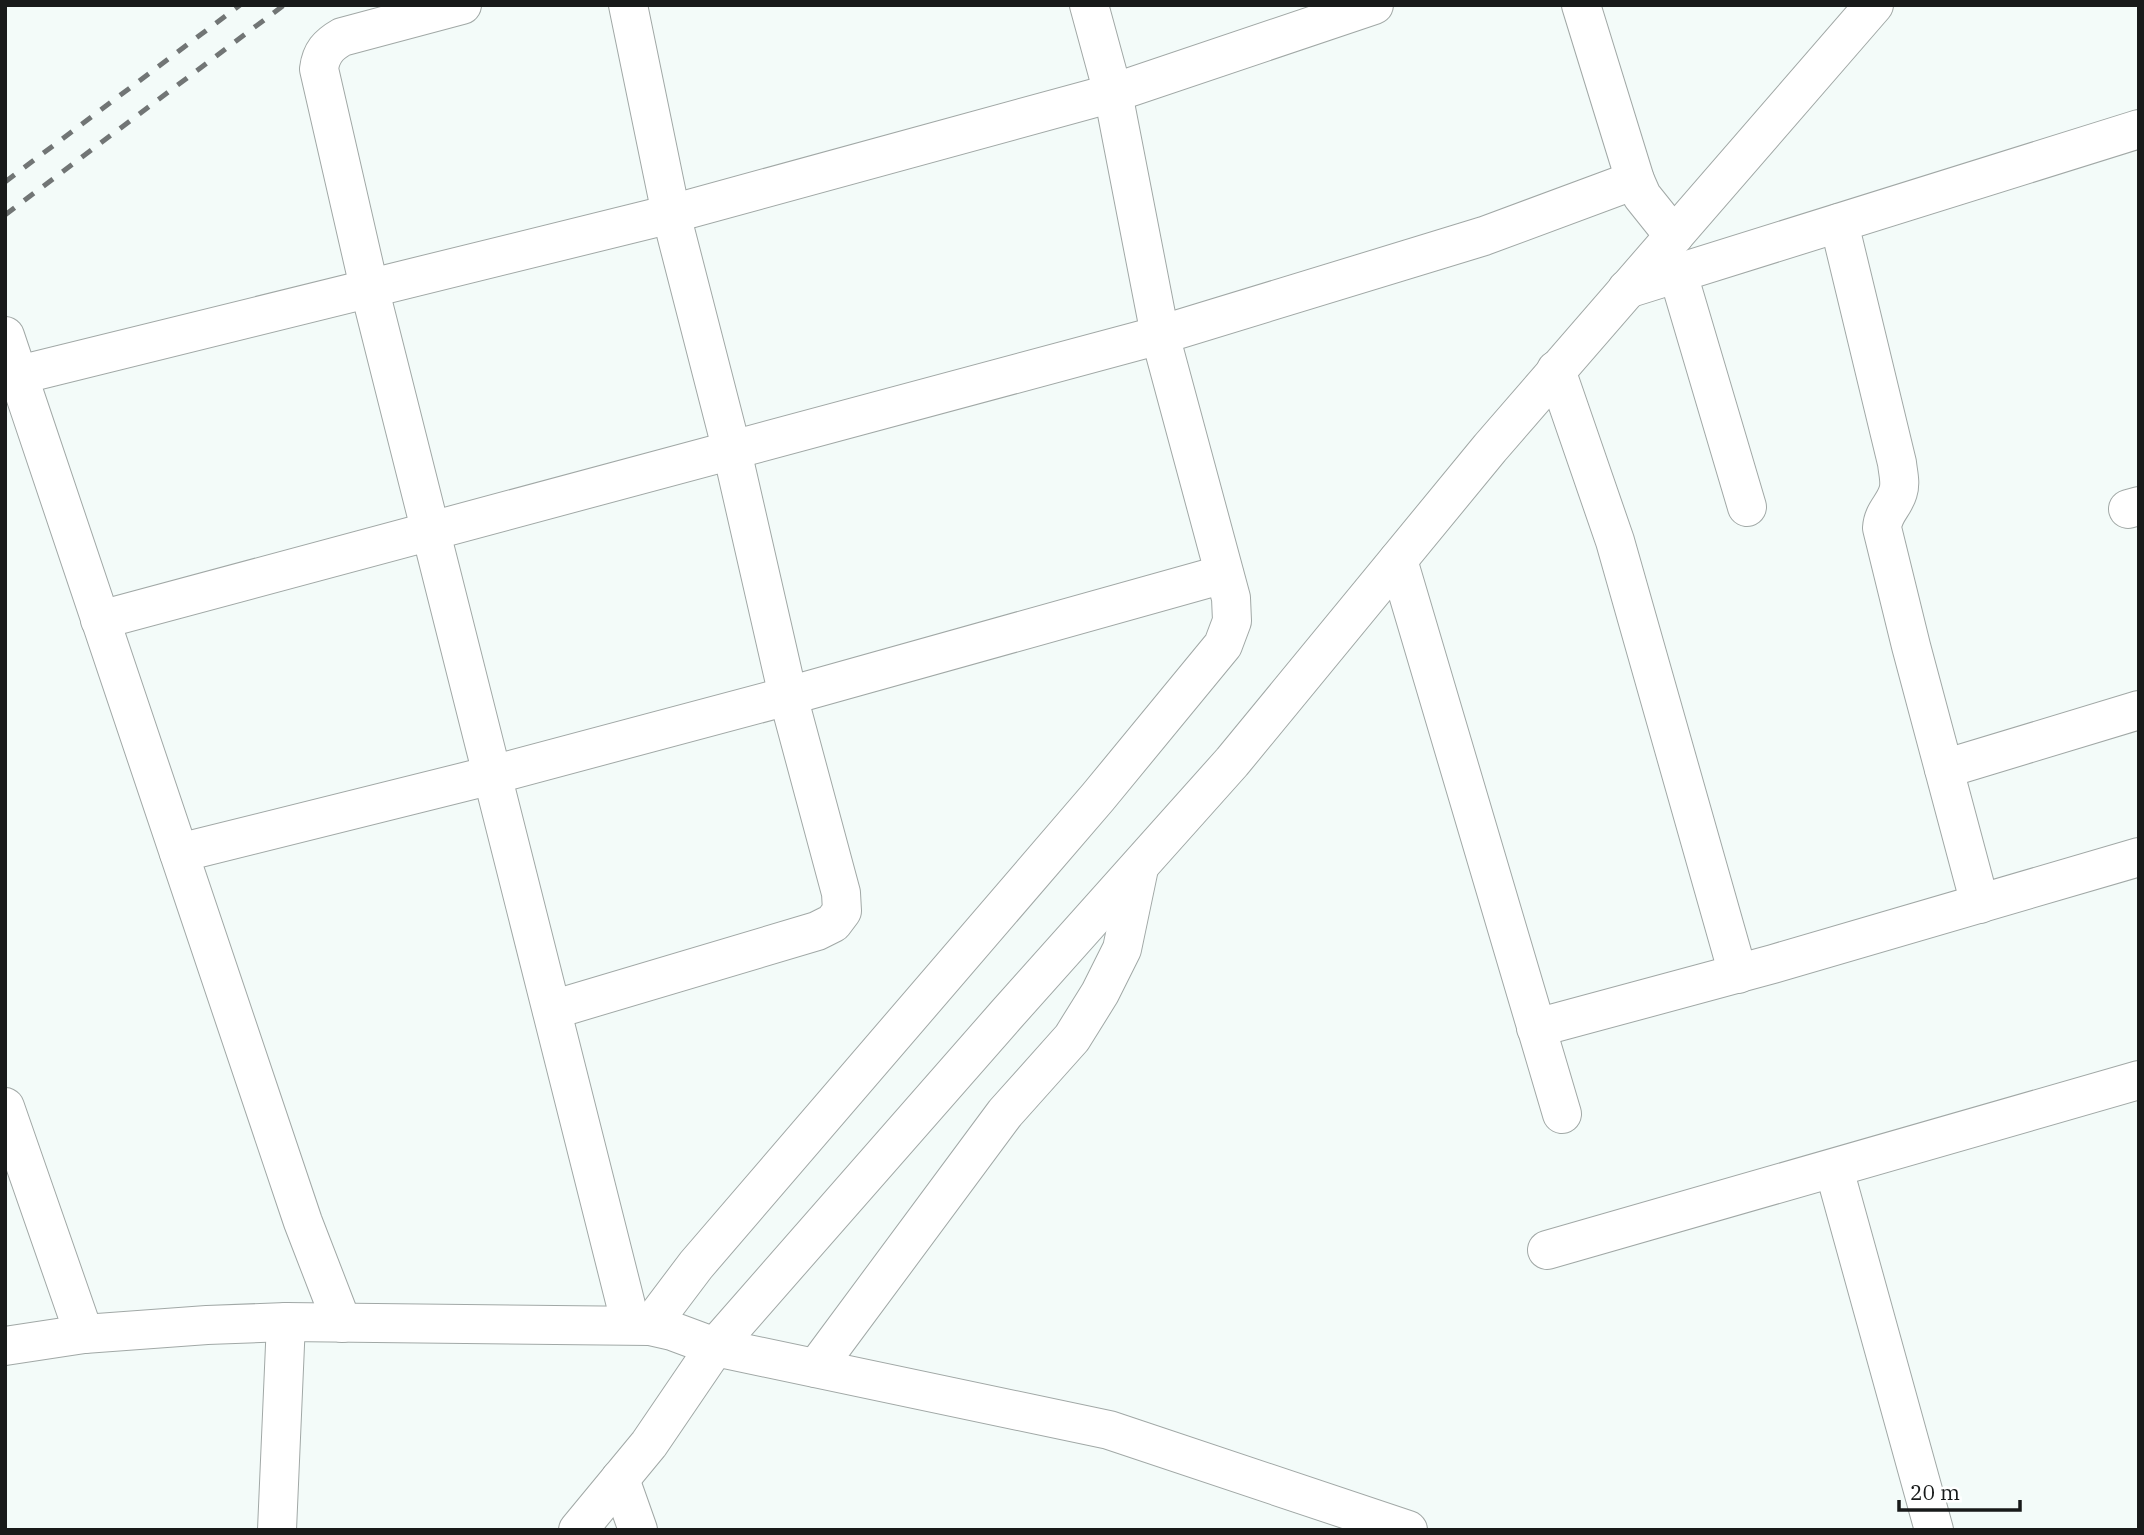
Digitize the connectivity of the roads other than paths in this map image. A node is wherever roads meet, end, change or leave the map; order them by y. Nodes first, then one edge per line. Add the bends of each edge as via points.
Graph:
1 (462, 5) edge
2 (628, 5) edge
3 (1090, 5) edge
4 (1374, 5) edge
5 (1581, 5) edge
6 (1874, 5) edge
7 (1113, 93) junction
8 (2139, 130) edge
9 (1639, 188) junction
10 (671, 214) junction
11 (1839, 223) junction
12 (1670, 231) junction
13 (1678, 274) junction
14 (369, 287) junction
15 (1627, 289) junction
16 (1160, 335) junction
17 (5, 336) edge
18 (1556, 370) junction
19 (19, 375) junction
20 (732, 451) junction
21 (1747, 507) dead end
22 (430, 532) junction
23 (1398, 560) junction
24 (1224, 574) junction
25 (100, 620) junction
26 (788, 696) junction
27 (2139, 710) edge
28 (1944, 769) junction
29 (492, 775) junction
30 (179, 853) junction
31 (2139, 857) edge
32 (1139, 866) junction
33 (1980, 904) junction
34 (1738, 974) junction
35 (552, 1010) junction
36 (1536, 1028) junction
37 (2139, 1080) edge
38 (5, 1107) edge
39 (1562, 1114) dead end
40 (1833, 1169) junction
41 (1547, 1250) dead end
42 (286, 1322) junction
43 (342, 1323) junction
44 (84, 1334) junction
45 (674, 1334) junction
46 (5, 1346) edge
47 (816, 1368) junction
48 (620, 1479) junction
49 (277, 1530) edge
50 (578, 1530) edge
51 (638, 1530) edge
52 (1408, 1530) edge
53 (1934, 1530) edge

1 - 14 street via 342,37 320,59
2 - 10 street
3 - 7 street
4 - 7 street
5 - 9 street
6 - 12 street
7 - 10 street
7 - 16 street
8 - 11 street
9 - 12 street
9 - 16 street
10 - 14 street
10 - 20 street
11 - 13 street
11 - 28 street via 1897,463 1899,488 1882,518 1882,528
12 - 15 street
13 - 15 street
13 - 21 street
14 - 19 street
14 - 22 street
15 - 18 street
16 - 20 street
16 - 24 street
17 - 19 street
18 - 23 street
18 - 34 street via 1615,541
19 - 25 street
20 - 22 street
20 - 26 street
22 - 25 street
22 - 29 street
23 - 32 street via 1232,762
23 - 36 street
24 - 26 street
24 - 45 street via 1232,621 1223,645 696,1265
25 - 30 street
26 - 29 street
26 - 35 street via 841,893 839,918 817,931
27 - 28 street
28 - 33 street
29 - 30 street
29 - 35 street
30 - 43 street via 303,1222
31 - 33 street
32 - 45 street
32 - 47 street via 1122,948 1072,1038 1005,1113
33 - 34 street
34 - 36 street
35 - 45 street
36 - 39 street
37 - 40 street
38 - 44 street
40 - 41 street
40 - 53 street
42 - 43 street
42 - 44 street
42 - 49 street
43 - 45 street
44 - 46 street
45 - 47 street
45 - 48 street via 649,1444
47 - 52 street via 1109,1430
48 - 50 street
48 - 51 street

